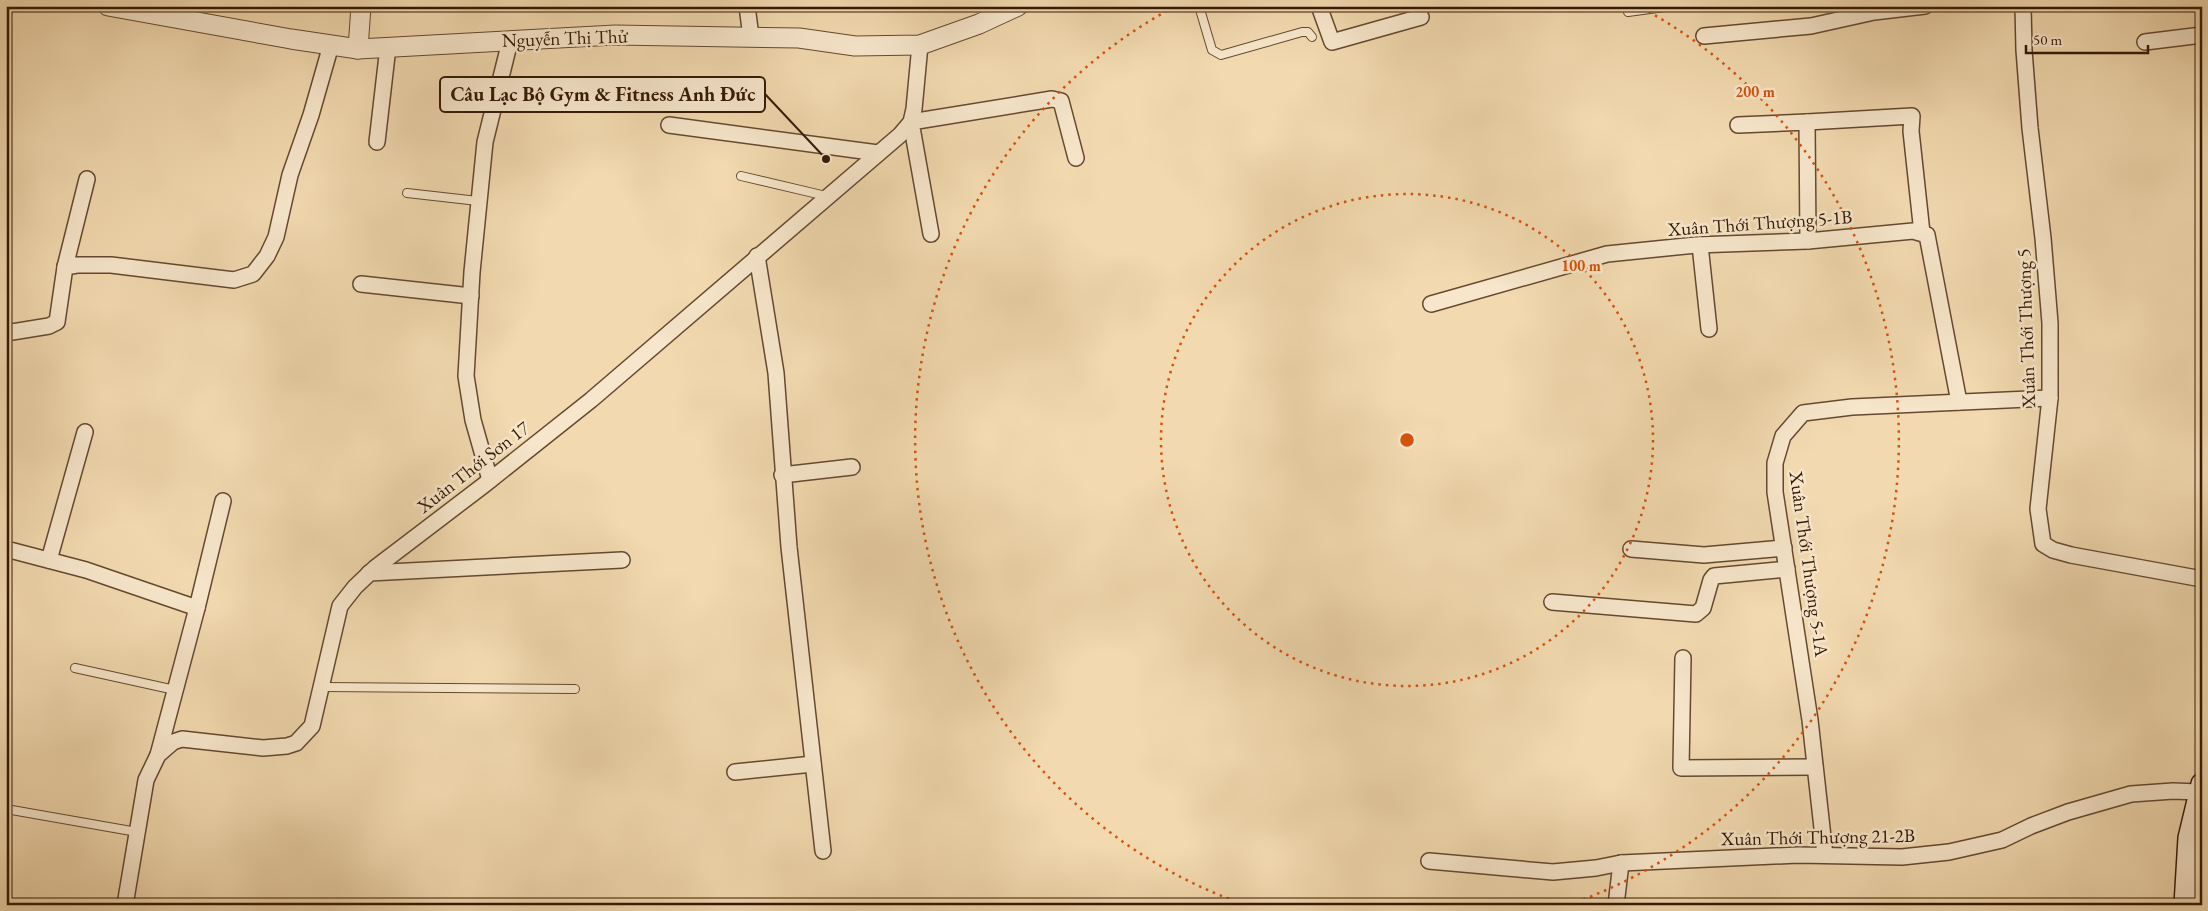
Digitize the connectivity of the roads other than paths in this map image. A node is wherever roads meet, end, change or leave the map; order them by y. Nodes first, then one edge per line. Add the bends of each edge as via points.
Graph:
1 (108, 6) edge
2 (361, 6) edge
3 (747, 6) edge
4 (1018, 6) edge
5 (1199, 6) edge
6 (1320, 6) edge
7 (1672, 6) edge
8 (1925, 6) edge
9 (2023, 6) edge
10 (1628, 12) dead end
11 (1421, 17) dead end
12 (2202, 34) edge
13 (1704, 36) dead end
14 (751, 37) junction
15 (1312, 37) dead end
16 (510, 40) junction
17 (2146, 42) dead end
18 (331, 45) junction
19 (920, 45) junction
20 (388, 47) junction
21 (358, 48) junction
22 (911, 122) junction
23 (1807, 122) junction
24 (669, 125) dead end
25 (1738, 125) dead end
26 (376, 142) dead end
27 (878, 153) junction
28 (1076, 158) dead end
29 (741, 176) dead end
30 (87, 179) dead end
31 (407, 193) dead end
32 (826, 196) junction
33 (478, 200) junction
34 (1922, 233) junction
35 (931, 234) dead end
36 (1808, 241) junction
37 (1700, 246) junction
38 (757, 256) junction
39 (65, 267) junction
40 (361, 284) dead end
41 (471, 296) junction
42 (1431, 304) dead end
43 (1709, 329) dead end
44 (6, 333) edge
45 (2050, 398) junction
46 (1959, 402) junction
47 (85, 432) dead end
48 (852, 467) dead end
49 (782, 475) junction
50 (490, 480) junction
51 (223, 501) dead end
52 (1784, 548) junction
53 (6, 549) edge
54 (1631, 549) dead end
55 (49, 560) junction
56 (622, 560) dead end
57 (1787, 568) junction
58 (369, 574) junction
59 (2202, 579) edge
60 (1552, 602) dead end
61 (197, 608) junction
62 (1683, 658) dead end
63 (75, 668) dead end
64 (322, 687) junction
65 (575, 689) dead end
66 (175, 690) junction
67 (158, 755) junction
68 (812, 764) junction
69 (1815, 767) junction
70 (735, 772) dead end
71 (2201, 789) edge
72 (6, 809) edge
73 (137, 832) junction
74 (824, 851) dead end
75 (1825, 855) junction
76 (1429, 861) dead end
77 (1621, 863) junction
78 (2191, 895) edge
79 (126, 905) edge
80 (1616, 905) edge

1 - 18 street, Nguyễn Thị Thử
2 - 21 street
3 - 14 street
4 - 19 street, Nguyễn Thị Thử
5 - 15 lane via 1212,50 1221,55 1302,32 1308,32
6 - 11 street via 1332,42
7 - 10 lane
8 - 13 street via 1874,12 1811,26
9 - 45 street, Xuân Thới Thượng 5 via 2030,128 2050,323
12 - 17 street
14 - 16 street, Nguyễn Thị Thử via 615,35
14 - 19 street, Nguyễn Thị Thử via 798,38 854,46
16 - 20 street, Nguyễn Thị Thử
16 - 33 street via 485,142
18 - 21 street, Nguyễn Thị Thử
18 - 39 street via 290,175 276,237 253,274 234,280 111,265
19 - 22 street
20 - 21 street, Nguyễn Thị Thử
20 - 26 street
22 - 27 street, Xuân Thới Sơn 17
22 - 28 street via 1052,99 1061,101
22 - 35 street
23 - 25 street
23 - 34 street via 1912,116
23 - 36 street
24 - 27 street
27 - 32 street, Xuân Thới Sơn 17
29 - 32 lane
30 - 39 street
31 - 33 lane
32 - 38 street, Xuân Thới Sơn 17
33 - 41 street
34 - 36 street, Xuân Thới Thượng 5-1B via 1913,231
34 - 46 street via 1927,236
36 - 37 street, Xuân Thới Thượng 5-1B
37 - 42 street, Xuân Thới Thượng 5-1B via 1606,254
37 - 43 street
38 - 49 street via 776,374
38 - 50 street, Xuân Thới Sơn 17 via 590,400
39 - 44 street via 57,322
40 - 41 street
41 - 50 street via 466,376 473,420
45 - 46 street, Xuân Thới Thượng 5-1A
45 - 59 street, Xuân Thới Thượng 5 via 2038,509 2043,544 2071,555
46 - 52 street, Xuân Thới Thượng 5-1A via 1852,407 1803,413 1783,436 1775,463 1775,492
47 - 55 street
48 - 49 street
49 - 68 street
50 - 58 street, Xuân Thới Sơn 17
51 - 61 street
52 - 54 street via 1704,555
52 - 57 street, Xuân Thới Thượng 5-1A
53 - 55 street
55 - 61 street
56 - 58 street
57 - 60 street via 1714,576 1703,608 1696,614
57 - 69 street, Xuân Thới Thượng 5-1A
58 - 64 street, Xuân Thới Sơn 17 via 340,606
61 - 66 street
62 - 69 street via 1681,768
63 - 66 lane
64 - 65 lane
64 - 67 street, Xuân Thới Sơn 17 via 312,726 296,743 263,748 182,739
66 - 67 street
67 - 73 street, Xuân Thới Sơn 17 via 146,780
68 - 70 street
68 - 74 street
69 - 75 street, Xuân Thới Thượng 5-1A
71 - 75 street, Xuân Thới Thượng 21-2B via 2131,794 2068,812 2002,840 1965,849 1902,857
71 - 78 main road via 2189,838
72 - 73 lane
73 - 79 street, Xuân Thới Sơn 17
75 - 77 street, Xuân Thới Thượng 21-2B
76 - 77 street, Xuân Thới Thượng 21-2B via 1553,872
77 - 80 street

